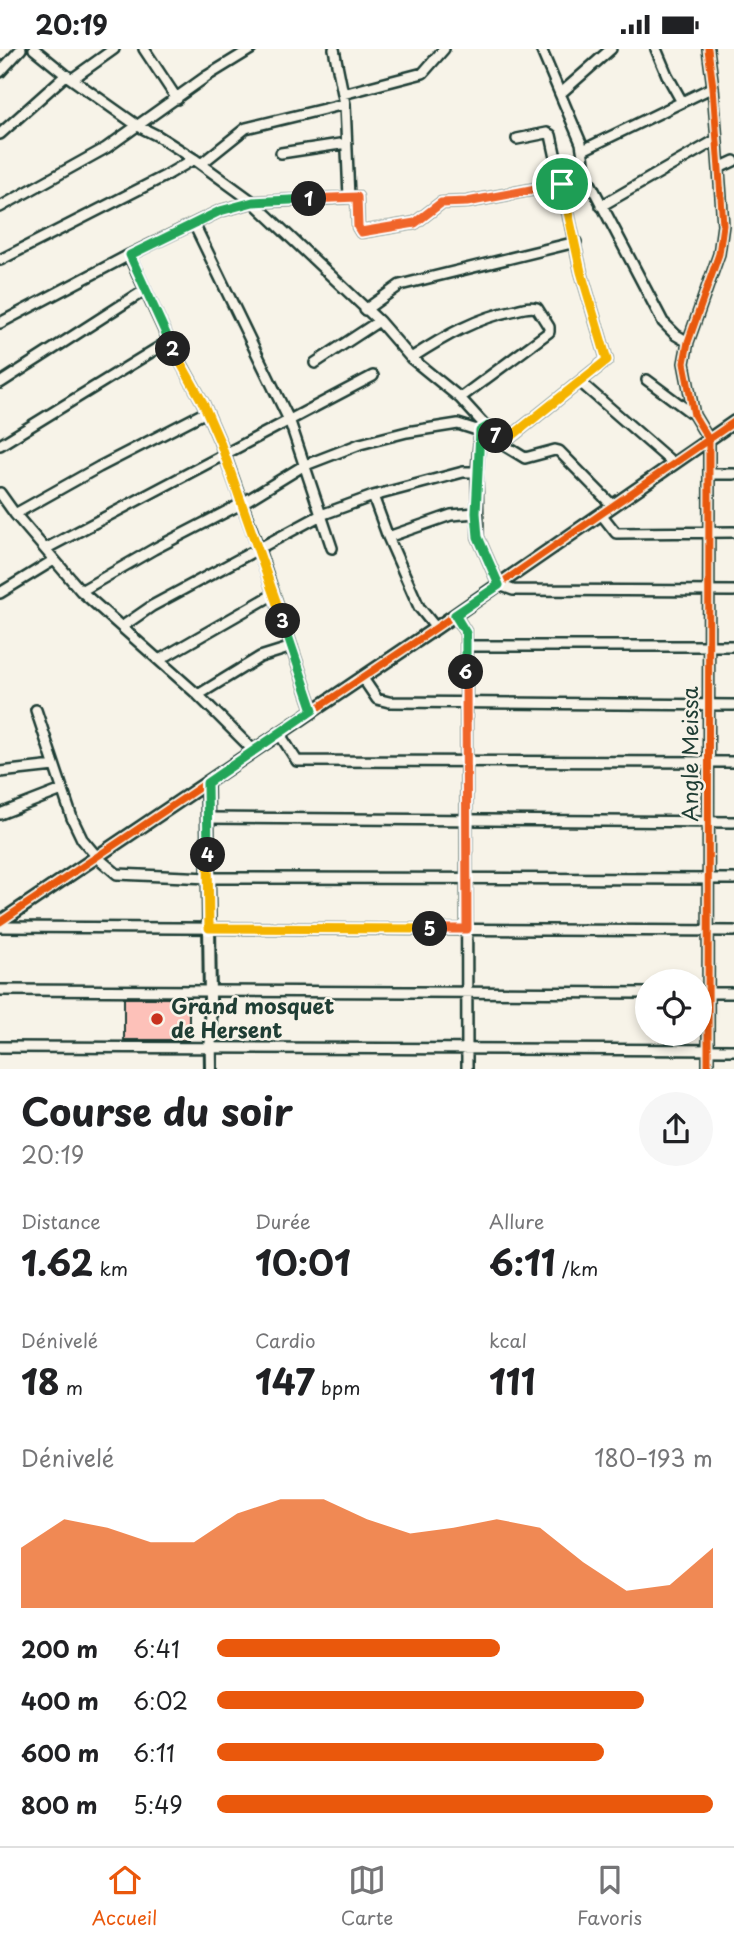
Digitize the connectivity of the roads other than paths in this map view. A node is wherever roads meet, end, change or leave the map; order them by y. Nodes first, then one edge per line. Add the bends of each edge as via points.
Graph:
1 (21, 49) edge
2 (34, 49) edge
3 (114, 49) edge
4 (144, 49) edge
5 (251, 49) edge
6 (334, 49) edge
7 (444, 49) edge
8 (541, 49) edge
9 (611, 49) edge
10 (656, 49) edge
11 (708, 49) edge
12 (0, 72) edge
13 (69, 77) junction
14 (713, 87) junction
15 (560, 94) junction
16 (177, 99) junction
17 (344, 99) junction
18 (682, 102) junction
19 (138, 126) junction
20 (0, 134) edge
21 (517, 139) dead end
22 (716, 140) junction
23 (348, 143) junction
24 (583, 151) junction
25 (281, 153) dead end
26 (734, 160) edge
27 (197, 162) junction
28 (719, 168) junction
29 (586, 175) junction
30 (562, 184) junction
31 (349, 197) junction
32 (253, 202) junction
33 (601, 206) junction
34 (0, 207) edge
35 (734, 222) edge
36 (194, 225) junction
37 (723, 225) junction
38 (576, 242) junction
39 (130, 255) junction
40 (0, 260) edge
41 (145, 290) junction
42 (365, 310) junction
43 (379, 321) junction
44 (0, 323) edge
45 (169, 341) junction
46 (688, 342) junction
47 (411, 358) junction
48 (315, 363) dead end
49 (373, 376) dead end
50 (647, 380) dead end
51 (580, 382) junction
52 (0, 383) edge
53 (460, 398) junction
54 (206, 412) junction
55 (694, 415) junction
56 (290, 422) junction
57 (734, 422) edge
58 (484, 428) junction
59 (709, 440) junction
60 (502, 444) junction
61 (0, 445) edge
62 (225, 456) junction
63 (674, 464) junction
64 (303, 467) junction
65 (477, 472) junction
66 (709, 474) junction
67 (734, 474) edge
68 (0, 493) edge
69 (373, 496) junction
70 (241, 504) junction
71 (613, 506) junction
72 (8, 510) edge
73 (476, 513) junction
74 (601, 514) junction
75 (321, 515) junction
76 (708, 532) junction
77 (734, 532) edge
78 (388, 537) junction
79 (332, 548) dead end
80 (45, 549) junction
81 (259, 550) junction
82 (54, 560) junction
83 (499, 585) junction
84 (80, 591) junction
85 (708, 591) junction
86 (734, 591) edge
87 (0, 593) edge
88 (274, 594) junction
89 (455, 615) junction
90 (123, 626) junction
91 (436, 628) junction
92 (466, 646) junction
93 (708, 646) junction
94 (734, 646) edge
95 (292, 647) junction
96 (159, 660) junction
97 (362, 677) junction
98 (198, 695) junction
99 (466, 702) junction
100 (708, 705) junction
101 (734, 705) edge
102 (36, 710) dead end
103 (313, 710) junction
104 (279, 733) junction
105 (253, 750) junction
106 (466, 761) junction
107 (708, 762) junction
108 (734, 762) edge
109 (54, 766) junction
110 (0, 772) edge
111 (207, 783) junction
112 (62, 790) junction
113 (0, 814) edge
114 (208, 818) junction
115 (467, 820) junction
116 (708, 822) junction
117 (734, 823) edge
118 (97, 857) junction
119 (209, 878) junction
120 (467, 879) junction
121 (708, 879) junction
122 (734, 879) edge
123 (0, 922) edge
124 (0, 927) edge
125 (209, 928) junction
126 (467, 929) junction
127 (708, 930) junction
128 (734, 931) edge
129 (706, 969) edge
130 (0, 990) edge
131 (210, 991) junction
132 (467, 992) junction
133 (635, 993) edge
134 (712, 993) edge
135 (734, 993) edge
136 (708, 1046) edge
137 (0, 1047) edge
138 (211, 1049) junction
139 (467, 1050) junction
140 (708, 1050) junction
141 (734, 1050) edge
142 (211, 1069) edge
143 (467, 1069) edge
144 (708, 1069) edge

1 - 12 street
2 - 13 street
3 - 13 street
4 - 16 street
5 - 16 street
6 - 17 street
7 - 17 street via 422,73
8 - 15 street
9 - 15 street
10 - 18 street
11 - 14 street
13 - 19 street
13 - 20 street
14 - 18 street
14 - 22 street
15 - 24 street
16 - 19 street
17 - 23 street
17 - 27 street via 246,128
18 - 24 street
19 - 27 street
19 - 34 street
21 - 30 street via 551,135
22 - 28 street
22 - 33 street
23 - 25 street
23 - 31 street
24 - 29 street
26 - 28 street
27 - 32 street
27 - 40 street
28 - 37 street
29 - 30 street
29 - 33 street
30 - 31 street via 441,203 415,223 361,232 357,197
30 - 38 street
31 - 32 street
32 - 36 street via 220,211
32 - 42 street
33 - 46 street via 663,322
35 - 37 street
36 - 39 street
36 - 56 street
37 - 46 street via 719,254
38 - 42 street via 400,285
38 - 51 street via 607,360
39 - 41 street
39 - 44 street
41 - 45 street
41 - 52 street
42 - 43 street
43 - 47 street
43 - 48 street
45 - 54 street
45 - 61 street
46 - 55 street via 684,370
47 - 53 street
47 - 53 street via 471,323 537,308 549,332
49 - 56 street
50 - 55 street
51 - 60 street
51 - 63 street
53 - 58 street
54 - 62 street
54 - 72 street
55 - 59 street
56 - 62 street
56 - 64 street
57 - 59 street
58 - 60 street
58 - 64 street via 458,424 407,432 360,444
58 - 65 street
59 - 63 street
59 - 66 street, Angle Meissa
60 - 71 street via 526,458 559,451
62 - 70 street
62 - 80 street
63 - 71 street
64 - 70 street
64 - 75 street
65 - 69 street
65 - 73 street
66 - 67 street
66 - 76 street, Angle Meissa
68 - 72 street
69 - 75 street
69 - 78 street
70 - 81 street
70 - 84 street
71 - 74 street
72 - 80 street
73 - 78 street via 451,515
73 - 83 street via 480,544
74 - 76 street via 615,533
74 - 83 street
75 - 79 street
75 - 81 street
76 - 77 street
76 - 85 street, Angle Meissa
78 - 91 street via 419,607
80 - 82 street
81 - 88 street
81 - 90 street
82 - 84 street
82 - 87 street
83 - 85 street via 513,590
83 - 89 street
84 - 90 street
85 - 86 street
85 - 93 street, Angle Meissa
88 - 95 street
88 - 96 street
89 - 91 street
89 - 92 street via 466,633
90 - 96 street
91 - 97 street
92 - 93 street
92 - 99 street
93 - 94 street
93 - 100 street, Angle Meissa
95 - 98 street via 260,657
95 - 103 street
96 - 98 street
97 - 99 street via 377,699 389,702
97 - 103 street
98 - 105 street
99 - 100 street
99 - 106 street
100 - 101 street
100 - 107 street, Angle Meissa
102 - 109 street
103 - 104 street
104 - 105 street
104 - 106 street via 297,761
105 - 111 street
106 - 107 street
106 - 115 street
107 - 108 street
107 - 116 street, Angle Meissa
109 - 110 street
109 - 112 street
111 - 114 street
111 - 118 street
112 - 113 street
112 - 118 street via 82,839
114 - 115 street
114 - 119 street
115 - 116 street
115 - 120 street
116 - 117 street
116 - 121 street, Angle Meissa
118 - 119 street via 117,874
118 - 123 street
119 - 120 street
119 - 125 street
120 - 121 street
120 - 126 street
121 - 122 street
121 - 127 street, Angle Meissa
124 - 125 street
125 - 126 street
125 - 131 street
126 - 127 street
126 - 132 street
127 - 128 street
127 - 129 street, Angle Meissa
130 - 131 street
131 - 132 street
131 - 138 street
132 - 133 street
132 - 139 street
134 - 135 street
136 - 140 street, Angle Meissa
137 - 138 street
138 - 139 street
138 - 142 street
139 - 140 street
139 - 143 street
140 - 141 street
140 - 144 street, Angle Meissa

